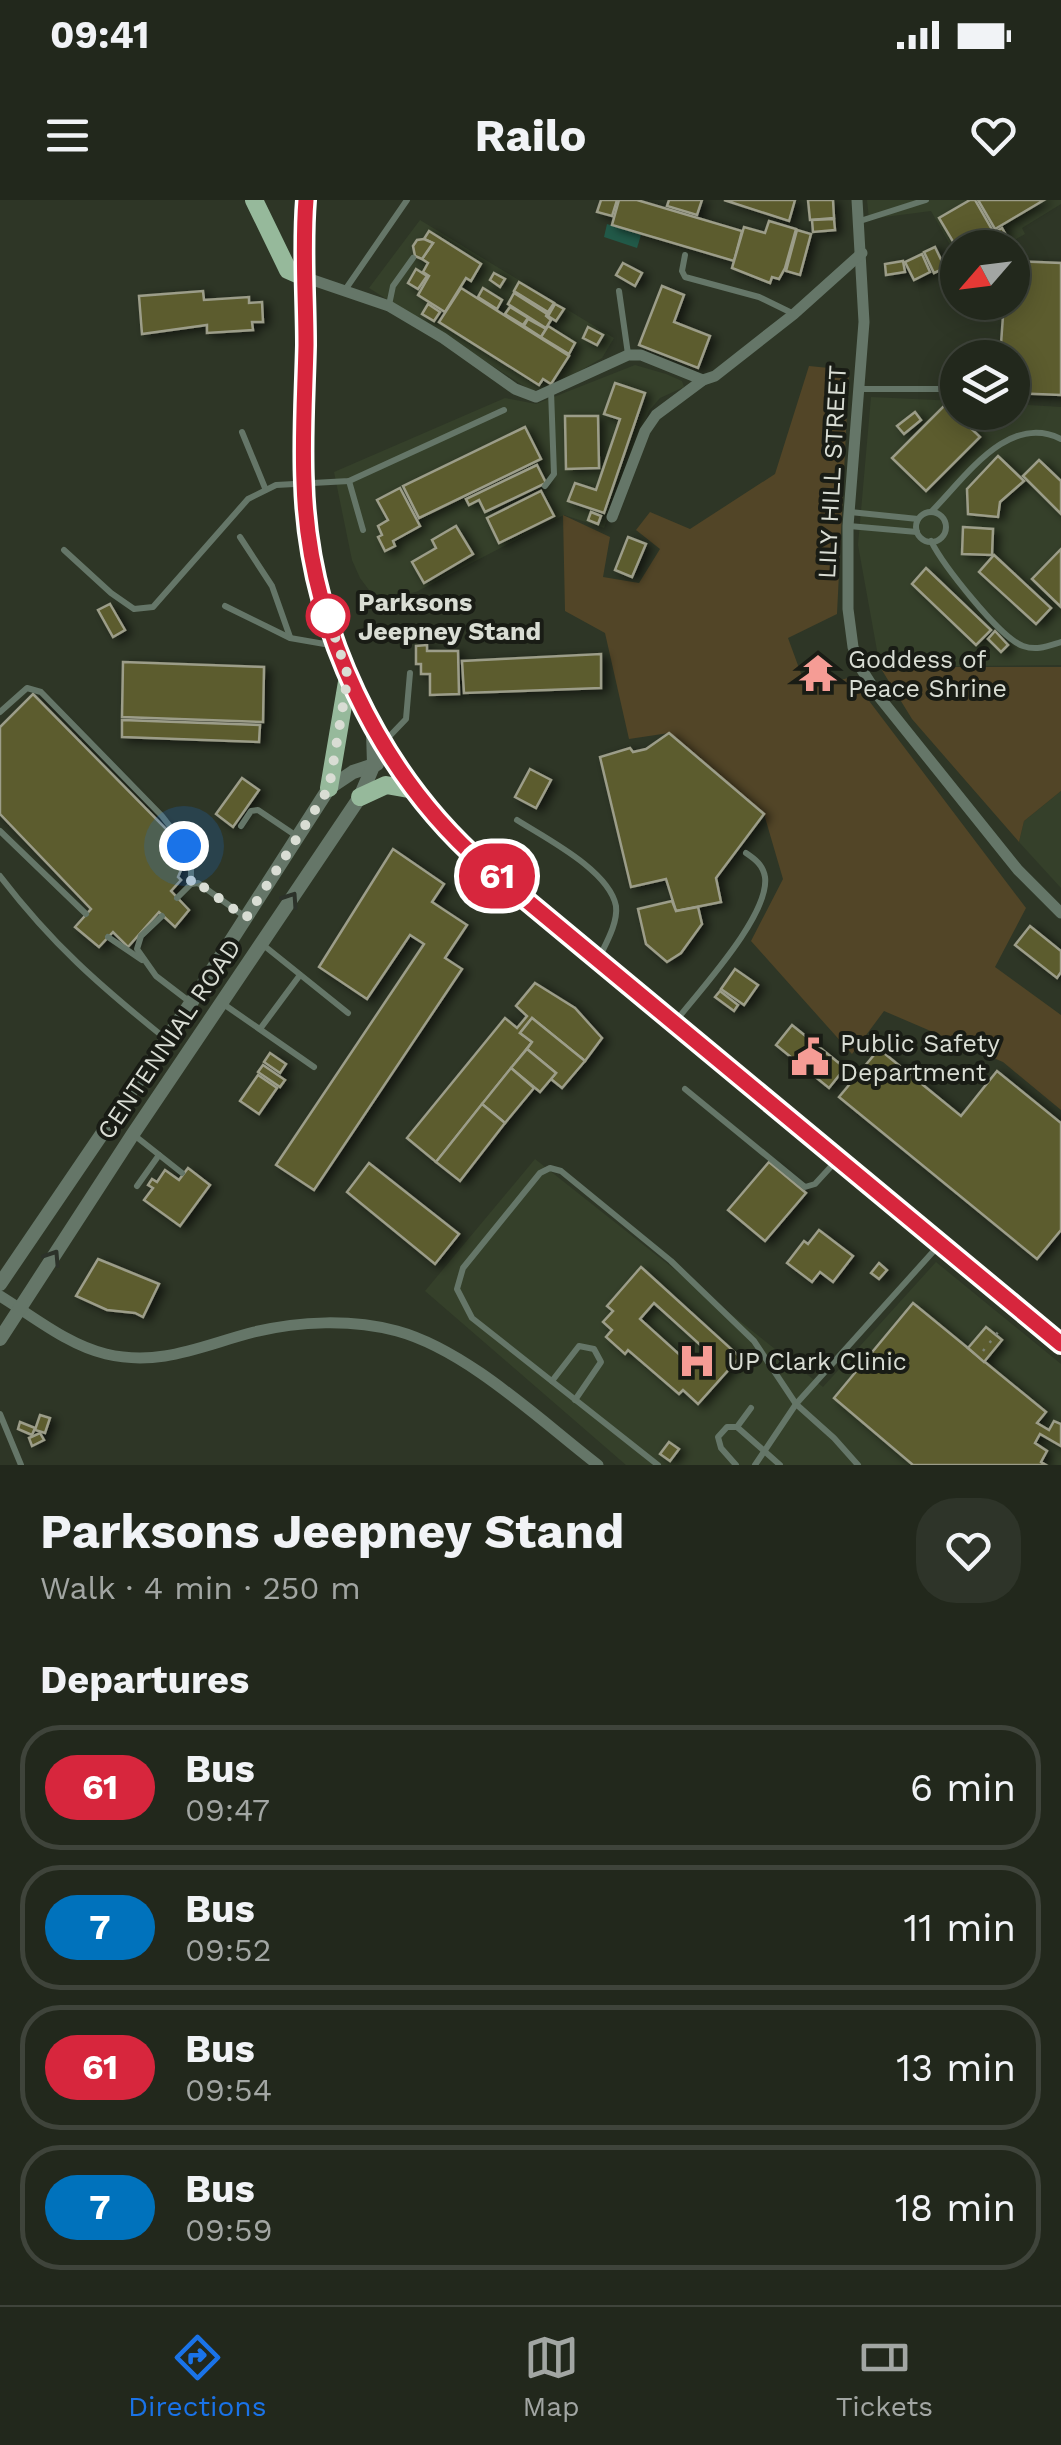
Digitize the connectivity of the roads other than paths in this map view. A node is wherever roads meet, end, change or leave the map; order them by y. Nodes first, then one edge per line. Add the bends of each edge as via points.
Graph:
1 (254, 200) edge
2 (306, 200) edge
3 (408, 200) edge
4 (857, 200) edge
5 (926, 200) edge
6 (860, 222) junction
7 (862, 253) junction
8 (685, 255) dead end
9 (413, 258) dead end
10 (304, 277) junction
11 (346, 290) junction
12 (619, 291) dead end
13 (389, 306) junction
14 (794, 314) junction
15 (628, 355) junction
16 (703, 380) junction
17 (860, 389) junction
18 (940, 390) edge
19 (551, 391) junction
20 (504, 410) dead end
21 (242, 432) dead end
22 (1061, 439) edge
23 (349, 481) junction
24 (304, 485) junction
25 (545, 486) dead end
26 (265, 488) junction
27 (849, 512) junction
28 (931, 512) junction
29 (612, 518) dead end
30 (918, 520) junction
31 (848, 526) junction
32 (363, 530) dead end
33 (918, 532) junction
34 (240, 536) dead end
35 (931, 542) junction
36 (64, 550) dead end
37 (225, 606) dead end
38 (290, 638) junction
39 (1061, 642) edge
40 (338, 647) junction
41 (410, 673) dead end
42 (348, 676) junction
43 (0, 712) edge
44 (372, 722) junction
45 (384, 743) junction
46 (374, 764) junction
47 (397, 765) junction
48 (329, 788) junction
49 (414, 790) junction
50 (360, 798) junction
51 (517, 820) dead end
52 (241, 826) dead end
53 (0, 831) edge
54 (299, 837) junction
55 (746, 853) dead end
56 (0, 876) edge
57 (191, 884) junction
58 (177, 898) dead end
59 (1061, 913) edge
60 (86, 914) dead end
61 (162, 916) dead end
62 (246, 918) junction
63 (108, 937) dead end
64 (261, 943) junction
65 (598, 959) junction
66 (142, 960) junction
67 (300, 976) junction
68 (191, 1003) junction
69 (222, 1003) junction
70 (348, 1013) dead end
71 (674, 1023) junction
72 (260, 1030) junction
73 (166, 1039) junction
74 (314, 1067) dead end
75 (685, 1089) dead end
76 (133, 1134) junction
77 (158, 1155) junction
78 (838, 1159) junction
79 (182, 1173) dead end
80 (136, 1186) dead end
81 (941, 1244) junction
82 (0, 1284) edge
83 (0, 1296) edge
84 (19, 1308) junction
85 (0, 1339) edge
86 (1061, 1344) edge
87 (552, 1381) junction
88 (574, 1400) junction
89 (796, 1404) junction
90 (751, 1408) dead end
91 (0, 1414) edge
92 (736, 1428) junction
93 (764, 1454) junction
94 (726, 1455) junction
95 (21, 1465) edge
96 (598, 1465) edge
97 (658, 1465) edge
98 (717, 1465) edge
99 (736, 1465) edge
100 (755, 1465) edge
101 (780, 1465) edge
102 (858, 1465) edge

1 - 10 main road via 288,270
2 - 10 main road
3 - 11 lane
4 - 6 street, LILY HILL STREET
5 - 6 lane
6 - 7 street, LILY HILL STREET
7 - 14 street
7 - 17 street, LILY HILL STREET
8 - 14 lane via 685,277 760,297
9 - 13 lane
10 - 11 street
10 - 24 main road
11 - 13 street
12 - 15 lane
13 - 19 street via 525,395
14 - 16 street
15 - 16 street
15 - 19 street
16 - 29 street via 656,415
17 - 18 lane
17 - 27 street, LILY HILL STREET
19 - 25 lane via 554,474
20 - 23 lane
21 - 26 lane
22 - 28 lane via 1044,430 1004,439
23 - 24 lane
23 - 32 lane
24 - 26 lane
24 - 40 main road via 320,586
26 - 36 lane via 248,498 152,608 134,609
27 - 30 lane
27 - 31 street, LILY HILL STREET
28 - 30 lane
28 - 35 lane via 946,524 941,538
30 - 33 lane
31 - 33 lane
31 - 59 street, LILY HILL STREET via 848,609 862,670 1018,870
33 - 35 lane
34 - 38 lane via 272,586
35 - 39 lane via 942,563 1021,646
37 - 38 lane
38 - 40 lane
40 - 42 main road
41 - 45 lane via 406,719
42 - 44 main road
42 - 48 main road
43 - 57 lane via 28,688 41,692 162,816 184,846
44 - 45 main road
44 - 46 street, CENTENNIAL ROAD
45 - 47 main road
46 - 47 street
46 - 48 street
46 - 50 street, CENTENNIAL ROAD
47 - 49 main road
48 - 54 street, CENTENNIAL ROAD
49 - 50 main road via 386,785
49 - 65 main road via 458,842
64 -> 50 street, CENTENNIAL ROAD
51 - 65 lane via 580,859 606,887 616,907
52 - 54 lane via 258,810
53 - 60 lane
54 - 62 street, CENTENNIAL ROAD
55 - 71 lane via 765,874 764,896
56 - 73 lane via 44,933
57 - 58 lane
57 - 62 lane
61 - 66 lane via 141,936
62 - 68 street, CENTENNIAL ROAD
63 - 66 lane
64 - 67 lane
64 - 69 street, CENTENNIAL ROAD
65 - 71 main road
66 - 68 lane
67 - 70 lane
67 - 72 lane
68 - 73 street, CENTENNIAL ROAD
69 - 72 lane
69 - 76 street, CENTENNIAL ROAD
71 - 78 main road
72 - 74 lane
73 - 82 street, CENTENNIAL ROAD
75 - 78 lane via 804,1187
76 - 77 lane
84 -> 76 street, CENTENNIAL ROAD
77 - 79 lane
77 - 80 lane
78 - 81 main road
81 - 86 main road
81 - 89 lane
83 - 84 street
84 - 85 street, CENTENNIAL ROAD
84 - 96 street via 82,1346 124,1358 175,1356 288,1326 329,1322 396,1330 471,1367
87 - 88 lane
87 - 88 lane via 579,1346 594,1349 601,1362
87 - 89 lane via 472,1318 457,1290 463,1268 550,1168 671,1261 754,1341
88 - 97 lane
89 - 93 lane
89 - 102 lane
90 - 92 lane
91 - 95 lane
92 - 93 lane
92 - 94 lane via 718,1437
93 - 100 lane
93 - 101 lane
94 - 98 lane
94 - 99 lane

